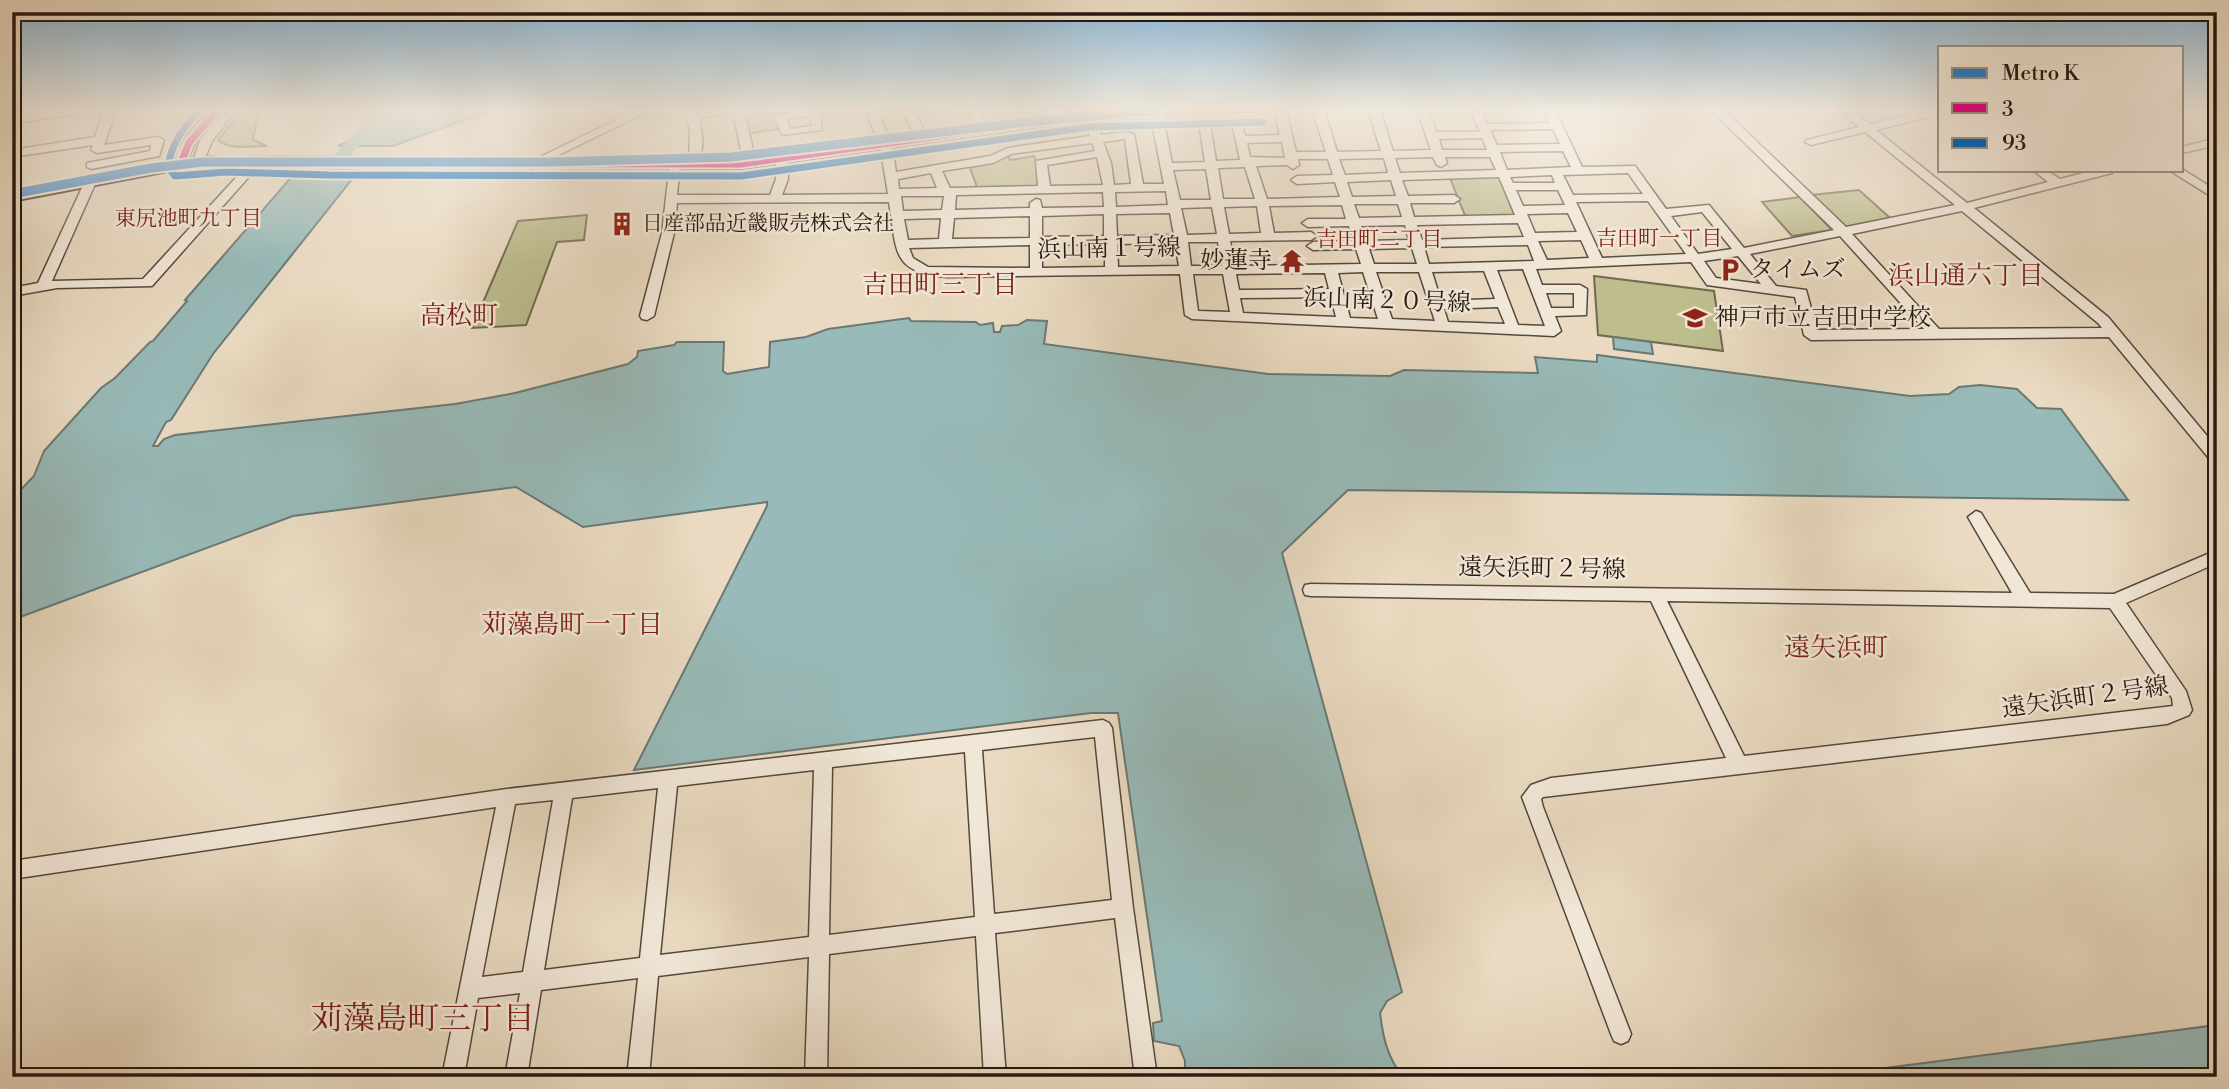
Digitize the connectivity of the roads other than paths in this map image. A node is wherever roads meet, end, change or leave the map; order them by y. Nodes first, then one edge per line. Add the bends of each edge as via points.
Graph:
1 (782, 160) edge
2 (94, 161) edge
3 (133, 161) edge
4 (181, 161) edge
5 (257, 161) edge
6 (405, 161) edge
7 (537, 161) edge
8 (691, 161) edge
9 (889, 161) edge
10 (991, 161) edge
11 (1054, 161) edge
12 (1104, 161) edge
13 (1145, 161) edge
14 (1159, 161) edge
15 (1211, 161) edge
16 (1247, 161) edge
17 (1273, 161) edge
18 (1292, 161) edge
19 (1334, 161) edge
20 (1390, 161) edge
21 (1440, 161) edge
22 (1498, 161) edge
23 (1574, 161) edge
24 (1772, 161) edge
25 (1908, 161) edge
26 (1250, 163) junction
27 (532, 164) junction
28 (674, 164) junction
29 (1212, 165) junction
30 (1166, 167) junction
31 (935, 169) junction
32 (1556, 172) junction
33 (1580, 172) junction
34 (2042, 172) edge
35 (2100, 172) edge
36 (2178, 172) edge
37 (90, 174) junction
38 (1504, 174) junction
39 (893, 176) junction
40 (1446, 176) junction
41 (1395, 177) junction
42 (970, 178) junction
43 (1340, 178) junction
44 (1297, 180) junction
45 (2058, 183) junction
46 (1563, 186) junction
47 (1170, 187) junction
48 (1509, 187) junction
49 (1109, 188) junction
50 (1138, 188) junction
51 (12, 190) edge
52 (1040, 190) junction
53 (947, 192) junction
54 (895, 195) junction
55 (2217, 196) edge
56 (12, 197) edge
57 (1651, 197) junction
58 (775, 199) junction
59 (1454, 199) junction
60 (673, 200) junction
61 (1403, 200) junction
62 (1302, 201) junction
63 (1348, 201) junction
64 (1261, 202) junction
65 (1219, 203) junction
66 (1572, 204) junction
67 (1174, 207) junction
68 (1965, 207) junction
69 (1110, 211) junction
70 (1036, 212) junction
71 (1663, 213) junction
72 (948, 214) junction
73 (1520, 214) junction
74 (898, 215) junction
75 (1463, 220) junction
76 (1410, 221) junction
77 (1355, 222) junction
78 (1842, 232) junction
79 (1311, 235) junction
80 (1268, 236) junction
81 (1586, 236) junction
82 (1225, 237) junction
83 (1181, 238) junction
84 (1531, 239) junction
85 (1110, 240) junction
86 (1035, 241) junction
87 (1471, 242) junction
88 (946, 243) junction
89 (1417, 243) junction
90 (902, 244) junction
91 (1363, 245) junction
92 (1742, 253) junction
93 (1697, 258) junction
94 (1597, 262) junction
95 (1535, 265) junction
96 (1484, 266) junction
97 (1425, 268) junction
98 (1231, 269) junction
99 (1325, 269) junction
100 (1371, 269) junction
101 (1186, 270) junction
102 (1112, 272) junction
103 (1036, 273) junction
104 (43, 286) junction
105 (1538, 289) junction
106 (1772, 289) junction
107 (12, 292) edge
108 (1337, 293) junction
109 (1234, 294) junction
110 (1279, 294) junction
111 (1503, 303) junction
112 (1437, 305) junction
113 (1547, 312) junction
114 (647, 316) dead end
115 (1237, 317) junction
116 (1283, 319) junction
117 (1344, 322) junction
118 (1387, 323) junction
119 (1443, 326) junction
120 (1513, 329) junction
121 (2114, 332) junction
122 (1936, 334) junction
123 (2217, 458) edge
124 (1976, 517) dead end
125 (2217, 556) edge
126 (1311, 590) dead end
127 (1656, 595) junction
128 (2025, 600) junction
129 (2115, 601) junction
130 (973, 744) junction
131 (823, 761) junction
132 (1739, 765) junction
133 (668, 780) junction
134 (564, 790) junction
135 (508, 797) junction
136 (12, 870) edge
137 (1123, 908) junction
138 (984, 925) junction
139 (819, 946) junction
140 (649, 967) junction
141 (532, 981) junction
142 (470, 989) junction
143 (1620, 1034) dead end
144 (453, 1077) edge
145 (516, 1077) edge
146 (638, 1077) edge
147 (816, 1077) edge
148 (995, 1077) edge
149 (1146, 1077) edge

1 - 58 street
2 - 37 street
3 - 37 street
4 - 37 main road
5 - 104 street via 147,283
6 - 27 main road
7 - 27 street
8 - 28 main road
9 - 39 street
10 - 42 street
11 - 52 street via 1040,163 1044,173
12 - 49 street
13 - 50 street
14 - 30 street
15 - 29 street
16 - 26 street
17 - 26 street
18 - 44 street
19 - 43 street
20 - 41 street
21 - 40 street
22 - 38 street
23 - 33 street
24 - 78 street
25 - 68 street
26 - 29 street
26 - 64 street
27 - 28 main road
28 - 60 street
29 - 30 street
29 - 65 street
30 - 47 street
31 - 39 street
31 - 42 street
31 - 53 street
32 - 33 street
32 - 38 street
32 - 46 street
33 - 57 street via 1630,169
34 - 45 street
35 - 45 street, 浜山南１号線
36 - 55 street
37 - 51 main road
37 - 56 main road
37 - 104 street
38 - 40 street
38 - 48 street
39 - 54 street
40 - 41 street
40 - 59 street
41 - 43 street
41 - 61 street
42 - 52 street
42 - 53 street
43 - 44 street
43 - 63 street
44 - 62 street
45 - 68 street, 浜山南１号線
46 - 48 street
46 - 66 street
47 - 50 street
47 - 67 street
48 - 73 street
49 - 50 street
49 - 52 street
49 - 69 street
52 - 70 street
53 - 54 street
53 - 72 street
54 - 58 street
54 - 74 street
57 - 66 street
57 - 71 street
58 - 60 street
59 - 61 street
59 - 75 street
60 - 114 street
61 - 63 street
61 - 76 street
62 - 63 street
62 - 64 street
62 - 79 street
63 - 77 street
64 - 65 street
64 - 80 street
65 - 67 street
65 - 82 street
66 - 73 street
66 - 81 street
67 - 69 street
67 - 83 street
68 - 78 street, 浜山南１号線
68 - 121 street
69 - 70 street
69 - 85 street
70 - 72 street
70 - 86 street
71 - 92 street via 1705,208
71 - 93 street
72 - 74 street
72 - 88 street
73 - 75 street
73 - 84 street
74 - 90 street
75 - 76 street
75 - 87 street
76 - 77 street
76 - 89 street
77 - 79 street
77 - 91 street
78 - 92 street, 浜山南１号線
78 - 122 street
79 - 80 street
79 - 91 street
79 - 99 street
80 - 82 street
81 - 84 street
81 - 94 street
82 - 83 street
82 - 98 street
83 - 85 street
83 - 101 street
84 - 87 street
84 - 95 street
85 - 86 street
85 - 102 street
86 - 88 street
86 - 103 street
87 - 89 street
87 - 96 street
88 - 90 street
89 - 91 street
89 - 97 street
90 - 103 street, 浜山南１号線 via 911,265 920,271
91 - 100 street
92 - 93 street, 浜山南１号線
92 - 106 street
93 - 94 street, 浜山南１号線
93 - 106 street via 1712,282
94 - 95 street, 浜山南１号線
95 - 96 street, 浜山南１号線
95 - 105 street
96 - 97 street, 浜山南１号線
96 - 111 street
97 - 100 street, 浜山南１号線
97 - 112 street
98 - 99 street, 浜山南１号線
98 - 101 street, 浜山南１号線
98 - 109 street
99 - 100 street, 浜山南１号線
99 - 108 street
100 - 118 street
101 - 102 street, 浜山南１号線
101 - 115 street, 浜山南２０号線 via 1192,315
102 - 103 street, 浜山南１号線
104 - 107 street
105 - 113 street
105 - 113 street via 1580,289 1581,312
106 - 122 street via 1801,293 1811,335
108 - 110 street
108 - 117 street
109 - 110 street
109 - 115 street
110 - 116 street
111 - 112 street
111 - 120 street
112 - 119 street
113 - 120 street, 浜山南２０号線 via 1554,331
115 - 116 street, 浜山南２０号線
116 - 117 street, 浜山南２０号線
117 - 118 street, 浜山南２０号線
118 - 119 street, 浜山南２０号線
119 - 120 street, 浜山南２０号線
121 - 122 street
121 - 123 street
124 - 128 street
125 - 129 street
126 - 127 street, 遠矢浜町２号線
127 - 128 street, 遠矢浜町２号線
127 - 132 street
128 - 129 street, 遠矢浜町２号線
129 - 132 street, 遠矢浜町２号線 via 2180,696 2183,710 2167,716
130 - 131 street
130 - 137 street via 1103,728
130 - 138 street
131 - 133 street
131 - 139 street
132 - 143 street, 遠矢浜町２号線 via 1551,786 1531,797
133 - 134 street
133 - 140 street
134 - 135 street
134 - 141 street
135 - 136 street
135 - 142 street
137 - 138 street
137 - 149 street
138 - 139 street
138 - 148 street
139 - 140 street
139 - 147 street
140 - 141 street
140 - 146 street
141 - 142 street
141 - 145 street
142 - 144 street

